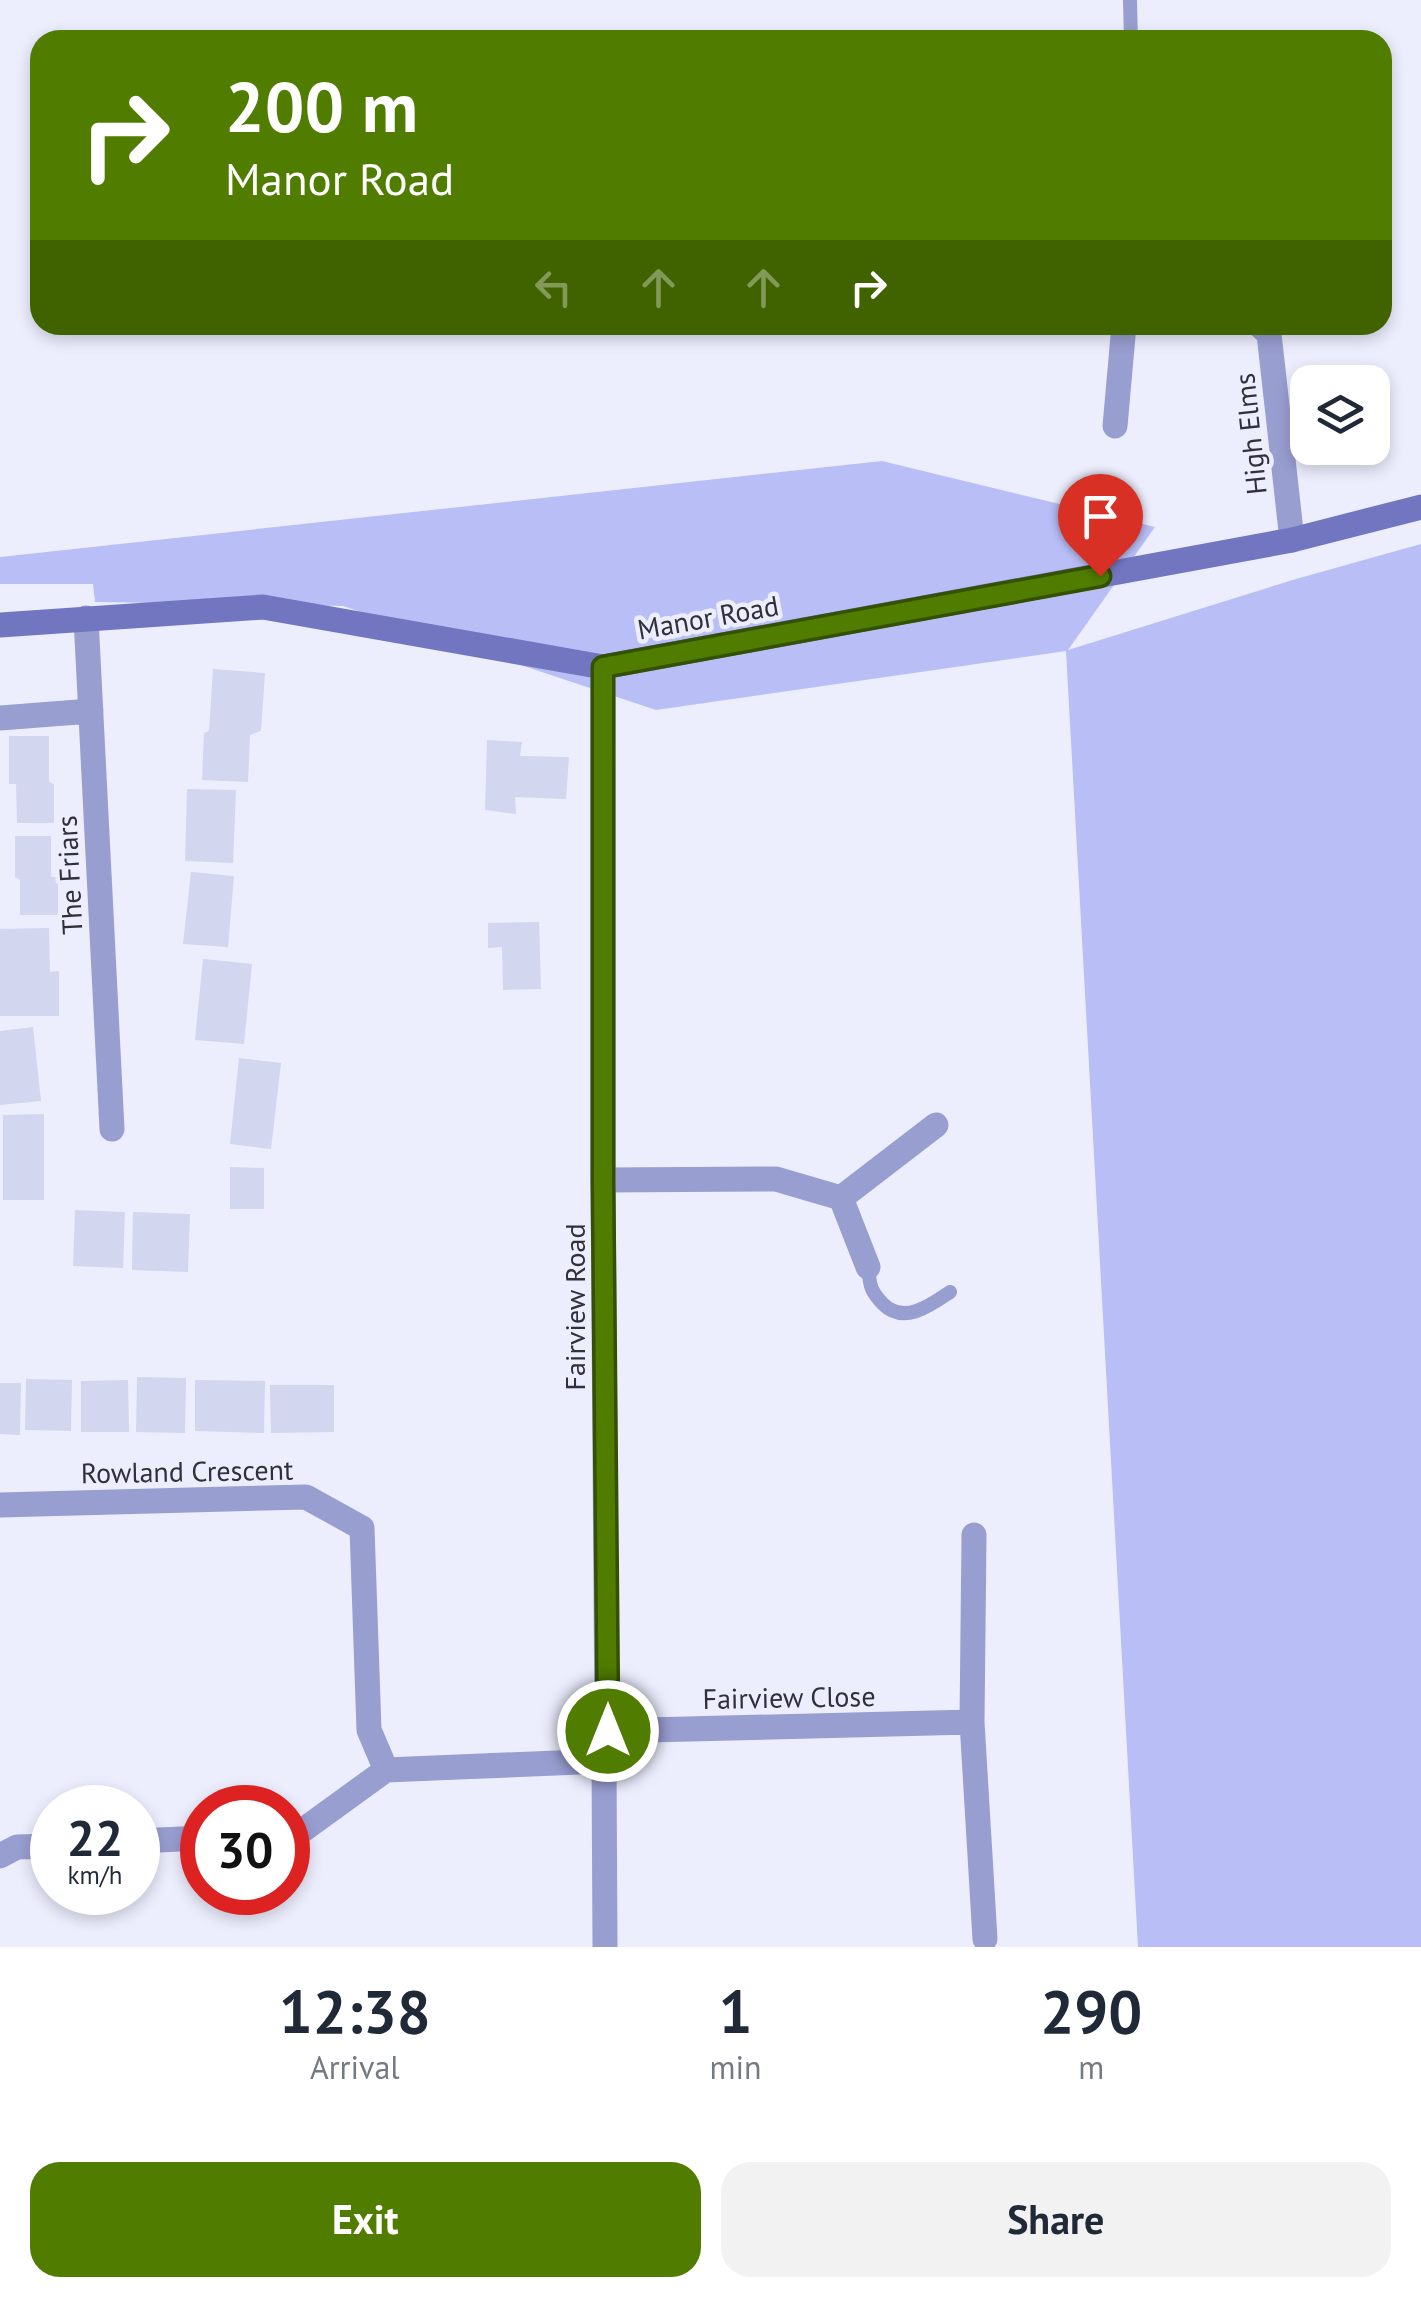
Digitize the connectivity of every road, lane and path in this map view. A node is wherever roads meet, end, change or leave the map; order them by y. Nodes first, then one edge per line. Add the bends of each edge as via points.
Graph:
1 (1130, 0) edge
2 (1131, 30) edge
3 (1123, 335) edge
4 (1269, 335) edge
5 (1115, 426) dead end
6 (1421, 507) edge
7 (1292, 540) junction
8 (86, 618) junction
9 (0, 624) edge
10 (603, 667) junction
11 (91, 711) junction
12 (0, 718) edge
13 (936, 1125) dead end
14 (112, 1130) dead end
15 (603, 1180) junction
16 (841, 1198) junction
17 (868, 1267) joint
18 (950, 1292) dead end
19 (0, 1505) edge
20 (974, 1535) dead end
21 (972, 1722) junction
22 (608, 1731) junction
23 (604, 1761) junction
24 (386, 1770) junction
25 (310, 1825) edge
26 (30, 1847) edge
27 (0, 1856) edge
28 (986, 1939) dead end
29 (605, 1947) edge

1 - 2 lane
3 - 5 street
4 - 7 street, High Elms
6 - 7 main road, Manor Road
7 - 10 main road, Manor Road
8 - 9 main road, Manor Road
8 - 10 main road, Manor Road via 263,606
8 - 11 street, The Friars
10 - 15 street, Fairview Road
11 - 12 street
11 - 14 street, The Friars
13 - 16 street
15 - 16 street via 776,1178
15 - 22 street, Fairview Road
16 - 17 street
17 - 18 lane via 870,1290 890,1311 910,1314
19 - 24 street, Rowland Crescent via 306,1497 362,1528 368,1730
20 - 21 street
21 - 22 street, Fairview Close
21 - 28 street
22 - 23 street, Fairview Road
23 - 24 street
23 - 29 street, Fairview Road
24 - 25 street
26 - 27 street

